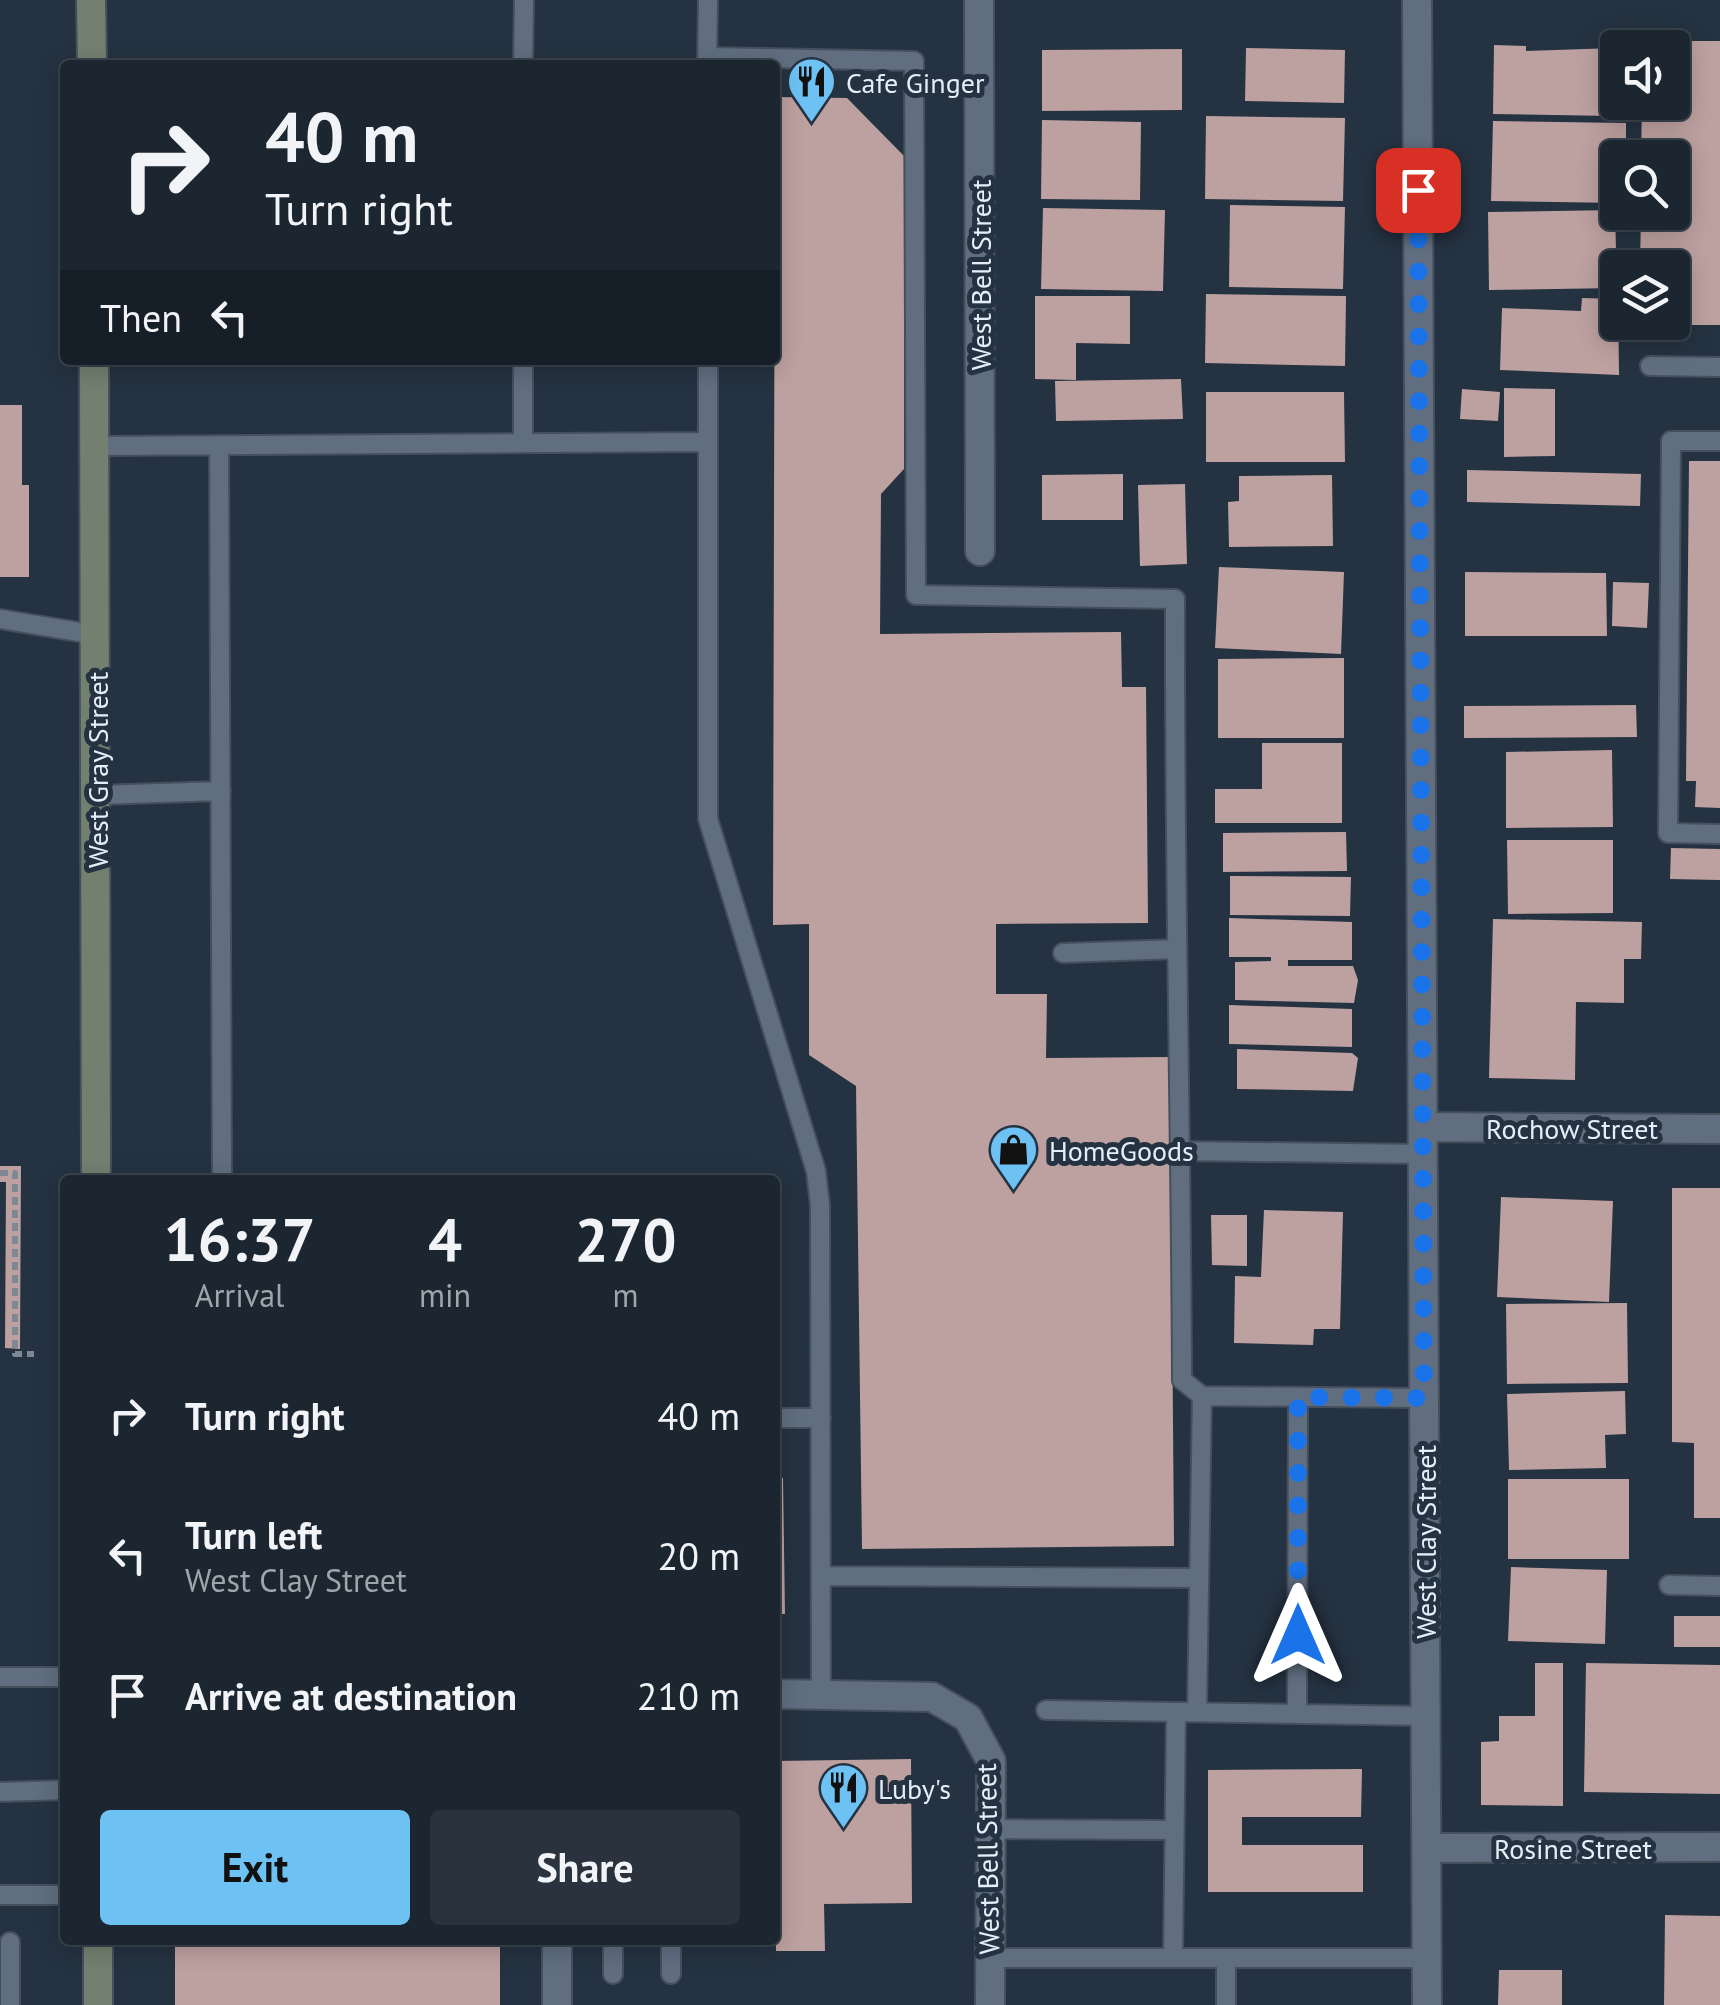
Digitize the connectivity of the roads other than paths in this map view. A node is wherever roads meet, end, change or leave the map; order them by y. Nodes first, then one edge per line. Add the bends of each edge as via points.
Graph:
1 (91, 0) edge
2 (524, 0) edge
3 (708, 0) edge
4 (979, 0) edge
5 (1417, 0) edge
6 (92, 60) edge
7 (523, 60) edge
8 (708, 60) edge
9 (780, 61) edge
10 (94, 365) edge
11 (523, 365) edge
12 (708, 365) edge
13 (1650, 366) dead end
14 (1720, 367) edge
15 (1720, 441) edge
16 (708, 442) junction
17 (523, 444) junction
18 (219, 445) junction
19 (95, 446) junction
20 (980, 551) dead end
21 (0, 618) edge
22 (97, 635) junction
23 (220, 792) junction
24 (98, 796) junction
25 (1720, 834) edge
26 (1177, 949) junction
27 (1062, 953) dead end
28 (1720, 1129) edge
29 (1423, 1140) junction
30 (1181, 1150) junction
31 (96, 1175) edge
32 (222, 1175) edge
33 (1202, 1396) junction
34 (1298, 1397) junction
35 (1424, 1398) junction
36 (780, 1418) edge
37 (821, 1418) junction
38 (821, 1576) junction
39 (1199, 1578) junction
40 (1669, 1586) dead end
41 (1720, 1586) edge
42 (0, 1677) edge
43 (60, 1677) edge
44 (780, 1694) edge
45 (820, 1694) junction
46 (1046, 1710) dead end
47 (1176, 1712) junction
48 (1197, 1712) junction
49 (1297, 1714) junction
50 (1426, 1716) junction
51 (60, 1790) edge
52 (0, 1792) edge
53 (990, 1829) junction
54 (1174, 1830) junction
55 (1720, 1847) edge
56 (1427, 1848) junction
57 (0, 1895) edge
58 (60, 1895) edge
59 (10, 1942) dead end
60 (98, 1945) edge
61 (557, 1945) edge
62 (613, 1945) edge
63 (671, 1945) edge
64 (990, 1958) junction
65 (1173, 1958) junction
66 (1226, 1958) junction
67 (1427, 1958) junction
68 (612, 1974) dead end
69 (671, 1974) dead end
70 (10, 2005) edge
71 (98, 2005) edge
72 (556, 2005) edge
73 (990, 2005) edge
74 (1226, 2005) edge
75 (1428, 2005) edge

1 - 6 main road
2 - 7 lane
3 - 8 lane
4 - 20 street, West Bell Street
5 - 29 street, West Clay Street
9 - 26 lane via 914,61 916,596 1175,599
10 - 19 main road, West Gray Street
11 - 17 lane
12 - 16 lane
13 - 14 lane
15 - 25 lane via 1672,441 1668,833
16 - 17 lane
16 - 37 lane via 708,819 816,1171
17 - 18 lane
18 - 19 lane
18 - 23 lane
19 - 22 main road, West Gray Street
21 - 22 lane
22 - 24 main road, West Gray Street
23 - 24 lane
23 - 32 lane
24 - 31 main road, West Gray Street
26 - 27 lane
26 - 30 lane
28 - 29 street, Rochow Street
29 - 30 lane
29 - 35 street, West Clay Street
30 - 33 lane via 1182,1380
33 - 34 lane
33 - 39 lane
34 - 35 lane
34 - 49 lane
35 - 50 street, West Clay Street
36 - 37 lane
37 - 38 lane
38 - 39 lane
38 - 45 lane
39 - 48 lane
40 - 41 lane
42 - 43 lane
44 - 45 street
45 - 53 street, West Bell Street via 932,1697 968,1718 991,1761
46 - 47 lane
47 - 48 lane
47 - 54 lane
48 - 49 lane
49 - 50 lane
50 - 56 street, West Clay Street
51 - 52 lane
53 - 54 lane
53 - 64 street, West Bell Street
54 - 65 lane
55 - 56 street, Rosine Street
56 - 67 street, West Clay Street
57 - 58 lane
59 - 70 lane
60 - 71 main road
61 - 72 street
62 - 68 lane
63 - 69 lane
64 - 65 lane
64 - 73 street, West Bell Street
65 - 66 lane
66 - 67 lane
66 - 74 lane
67 - 75 street, West Clay Street

